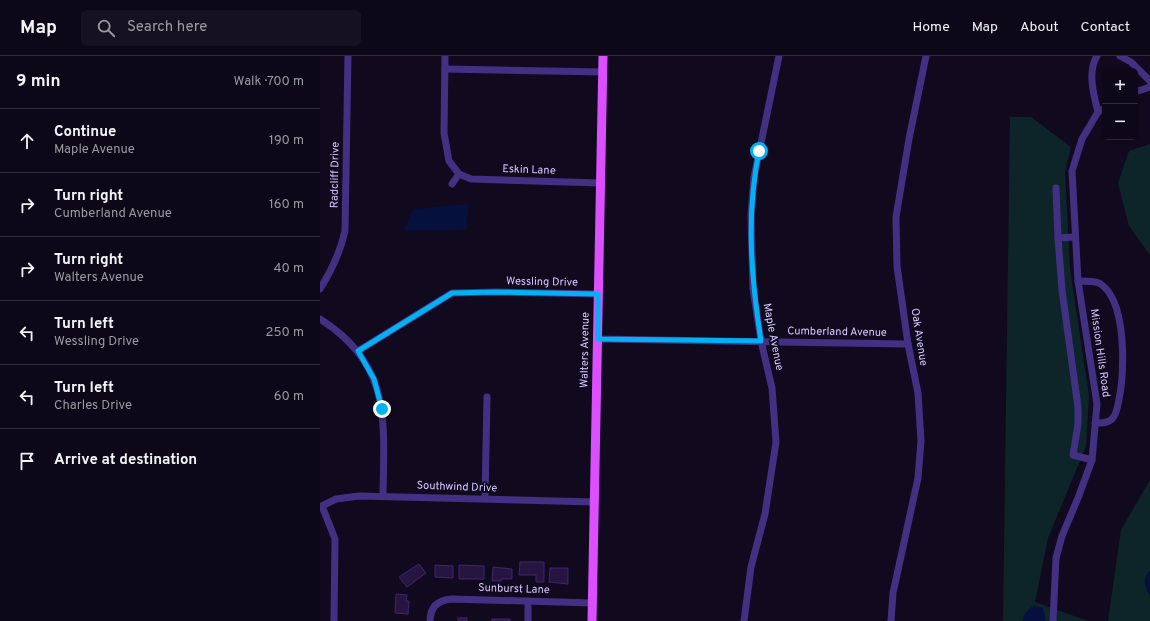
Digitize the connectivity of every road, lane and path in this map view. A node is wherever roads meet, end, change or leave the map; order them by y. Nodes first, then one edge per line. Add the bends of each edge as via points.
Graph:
1 (348, 56) edge
2 (445, 56) edge
3 (603, 56) edge
4 (779, 56) edge
5 (926, 56) edge
6 (1097, 56) edge
7 (1120, 56) edge
8 (445, 69) junction
9 (603, 72) junction
10 (1150, 81) edge
11 (1150, 87) edge
12 (1138, 91) edge
13 (1102, 110) edge
14 (1098, 112) junction
15 (458, 174) junction
16 (600, 183) junction
17 (452, 184) dead end
18 (1056, 188) dead end
19 (1075, 237) junction
20 (1058, 238) junction
21 (1078, 281) junction
22 (320, 289) edge
23 (598, 294) junction
24 (320, 319) edge
25 (598, 339) junction
26 (761, 341) junction
27 (908, 344) junction
28 (358, 351) junction
29 (487, 397) dead end
30 (1095, 423) junction
31 (1092, 460) junction
32 (383, 496) junction
33 (485, 498) junction
34 (594, 502) junction
35 (321, 506) edge
36 (528, 601) junction
37 (592, 603) junction
38 (334, 621) edge
39 (430, 621) edge
40 (528, 621) edge
41 (592, 621) edge
42 (744, 621) edge
43 (891, 621) edge
44 (1053, 621) edge

1 - 22 street, Radcliff Drive via 345,231 334,266
2 - 8 street
3 - 9 main road, Walters Avenue
4 - 26 street, Maple Avenue via 754,177 751,215 753,289
5 - 27 street, Oak Avenue via 896,217 897,266
6 - 14 street via 1094,61 1092,88
7 - 10 street
8 - 9 street
8 - 15 street via 444,133 449,161
9 - 16 main road, Walters Avenue
11 - 12 street
13 - 14 street, Mission Hills Road
14 - 19 street, Mission Hills Road via 1082,139 1072,171
15 - 16 street, Eskin Lane via 471,179
15 - 17 street
16 - 23 main road, Walters Avenue
18 - 20 street
19 - 20 street
19 - 21 street, Mission Hills Road
20 - 31 street via 1062,290 1078,407 1073,455
21 - 30 street, Mission Hills Road via 1097,404
21 - 30 street via 1098,283 1109,292 1122,333 1122,384 1117,408 1113,418 1105,423
23 - 25 main road, Walters Avenue
23 - 28 street, Wessling Drive via 452,293
24 - 28 street
25 - 26 street, Cumberland Avenue
25 - 34 main road, Walters Avenue
26 - 27 street, Cumberland Avenue
26 - 42 street, Maple Avenue via 772,388 776,442 764,514 751,567
27 - 43 street, Oak Avenue via 918,393 921,441 918,478 893,593
28 - 32 street via 374,379 382,409
29 - 33 street
30 - 31 street, Mission Hills Road
31 - 44 street, Mission Hills Road via 1056,558
32 - 33 street, Southwind Drive
32 - 35 street, Southwind Drive via 348,497
33 - 34 street, Southwind Drive
34 - 37 main road, Walters Avenue
35 - 38 street via 335,539
36 - 37 street, Sunburst Lane
36 - 39 street, Sunburst Lane via 452,598 436,604
36 - 40 street
37 - 41 main road, Walters Avenue

